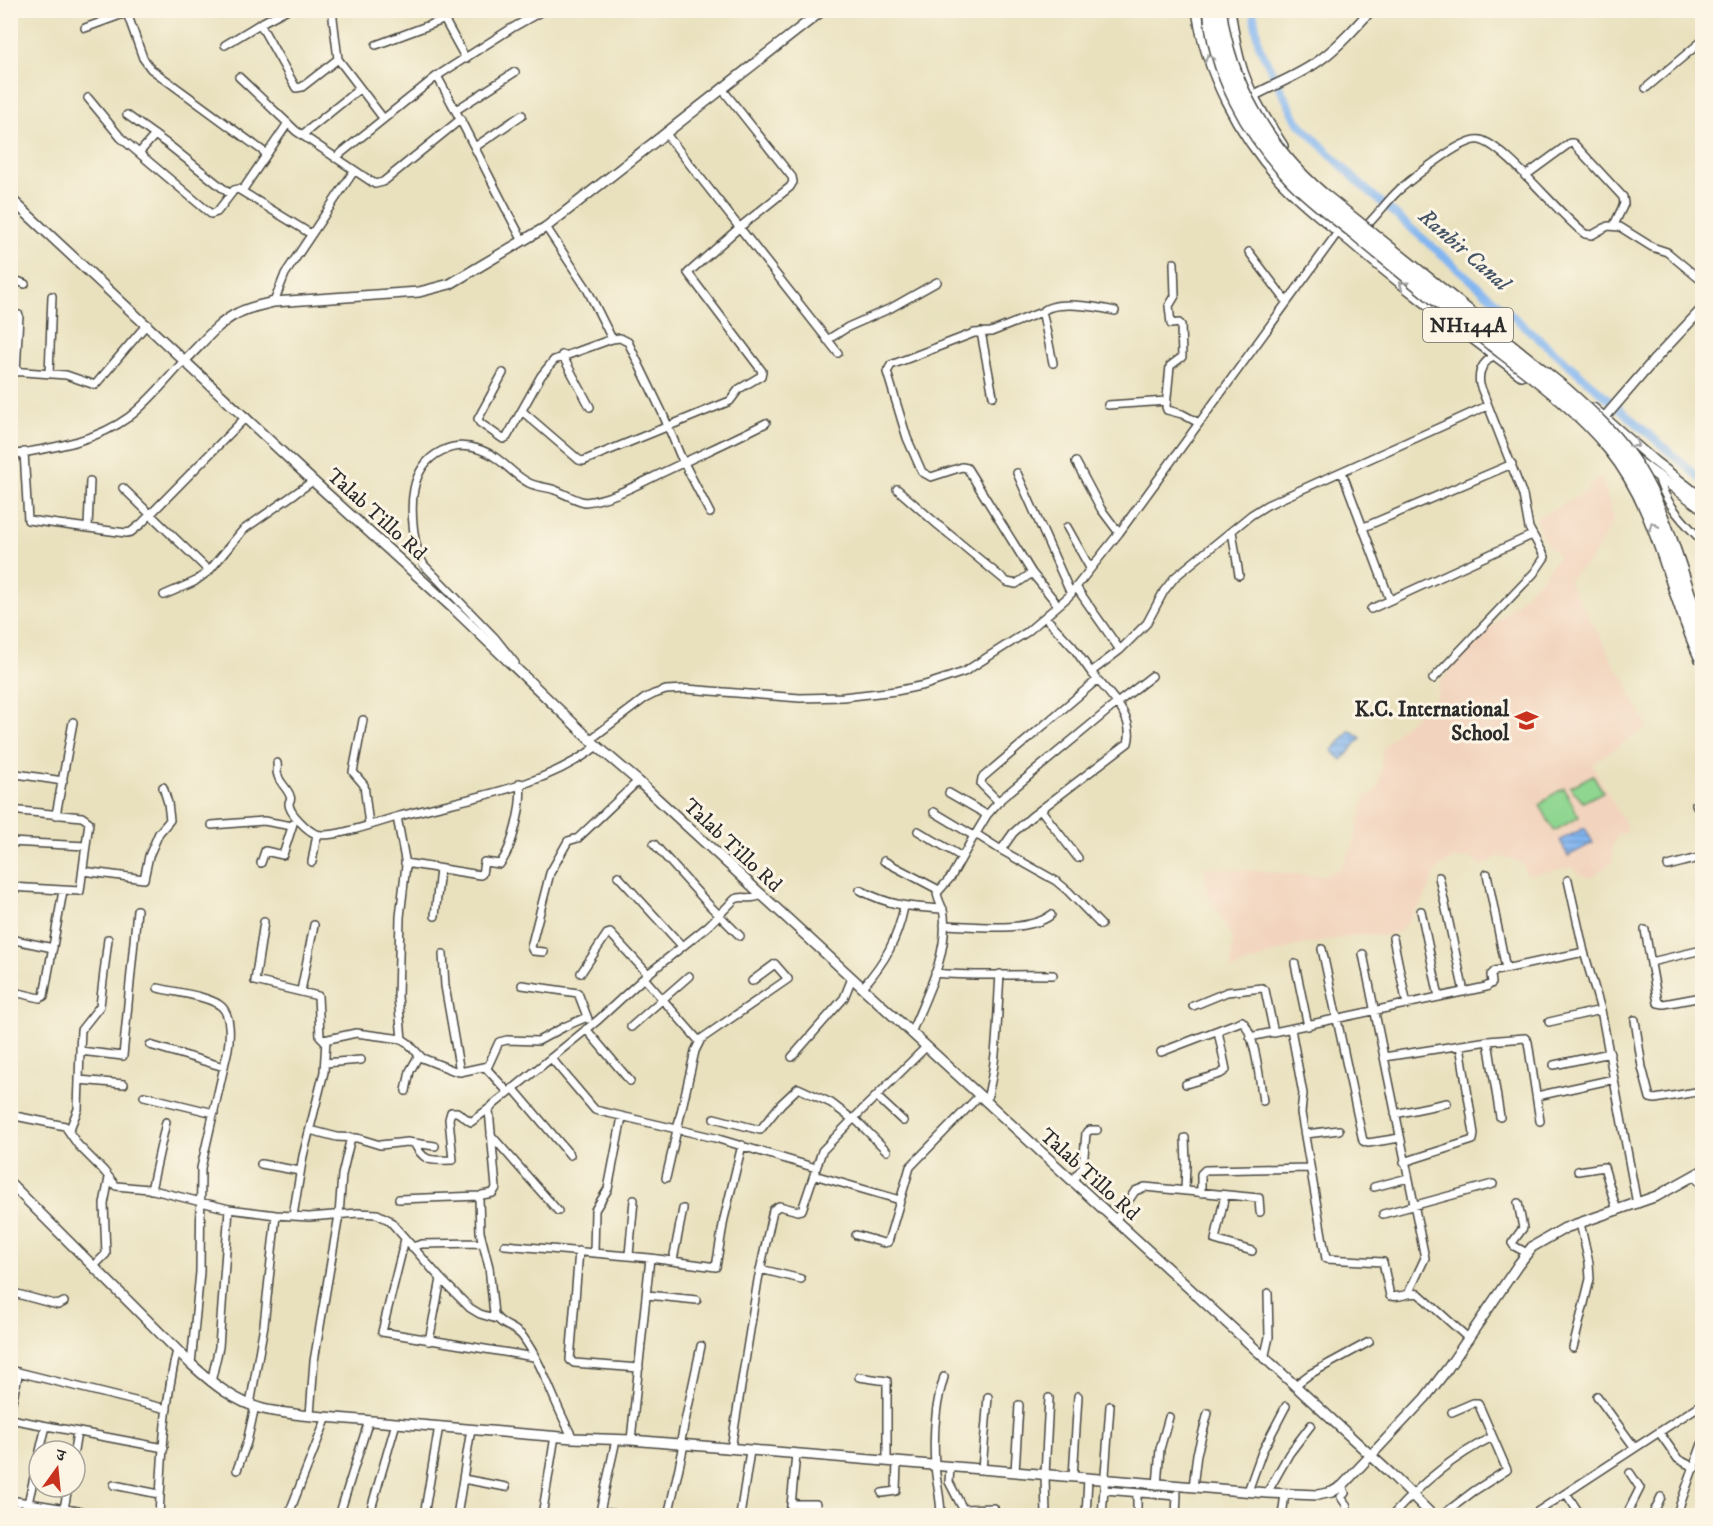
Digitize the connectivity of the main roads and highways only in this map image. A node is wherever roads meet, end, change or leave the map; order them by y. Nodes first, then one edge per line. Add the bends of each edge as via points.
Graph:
1 (1210, 10) edge
2 (1220, 10) edge
3 (1702, 633) edge
4 (1702, 660) edge

4 -> 1 highway, NH144A, bridge via 1659,541 1624,467 1565,402 1292,180 1264,147 1240,109 1222,68
2 - 3 highway, NH144A, bridge via 1228,51 1244,95 1295,170 1566,390 1618,442 1655,501

